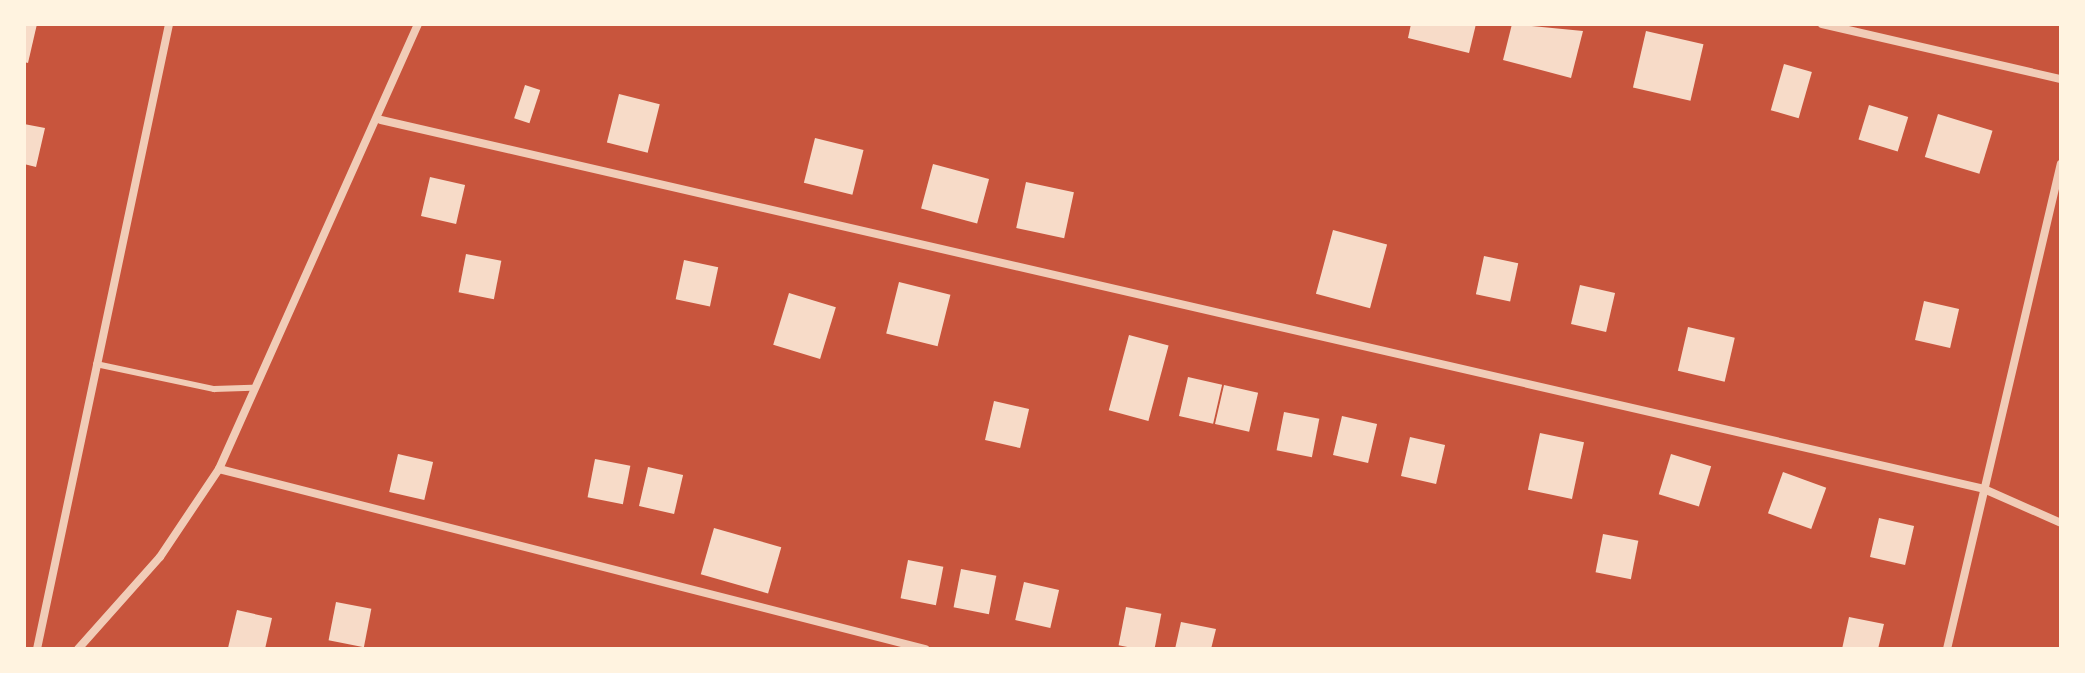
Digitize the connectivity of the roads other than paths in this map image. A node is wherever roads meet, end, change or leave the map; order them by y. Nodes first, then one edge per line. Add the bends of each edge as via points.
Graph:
1 (169, 24) edge
2 (418, 24) edge
3 (1822, 24) edge
4 (2061, 79) edge
5 (381, 120) junction
6 (2061, 164) edge
7 (96, 364) junction
8 (252, 388) junction
9 (219, 469) junction
10 (1984, 489) junction
11 (2061, 523) edge
12 (37, 649) edge
13 (78, 649) edge
14 (925, 649) edge
15 (1947, 649) edge

1 - 7 street
2 - 5 street
3 - 4 street
5 - 8 street
5 - 10 street
6 - 10 street
7 - 8 lane via 214,389
7 - 12 street
8 - 9 street
9 - 13 street via 160,557
9 - 14 street
10 - 11 street
10 - 15 street

